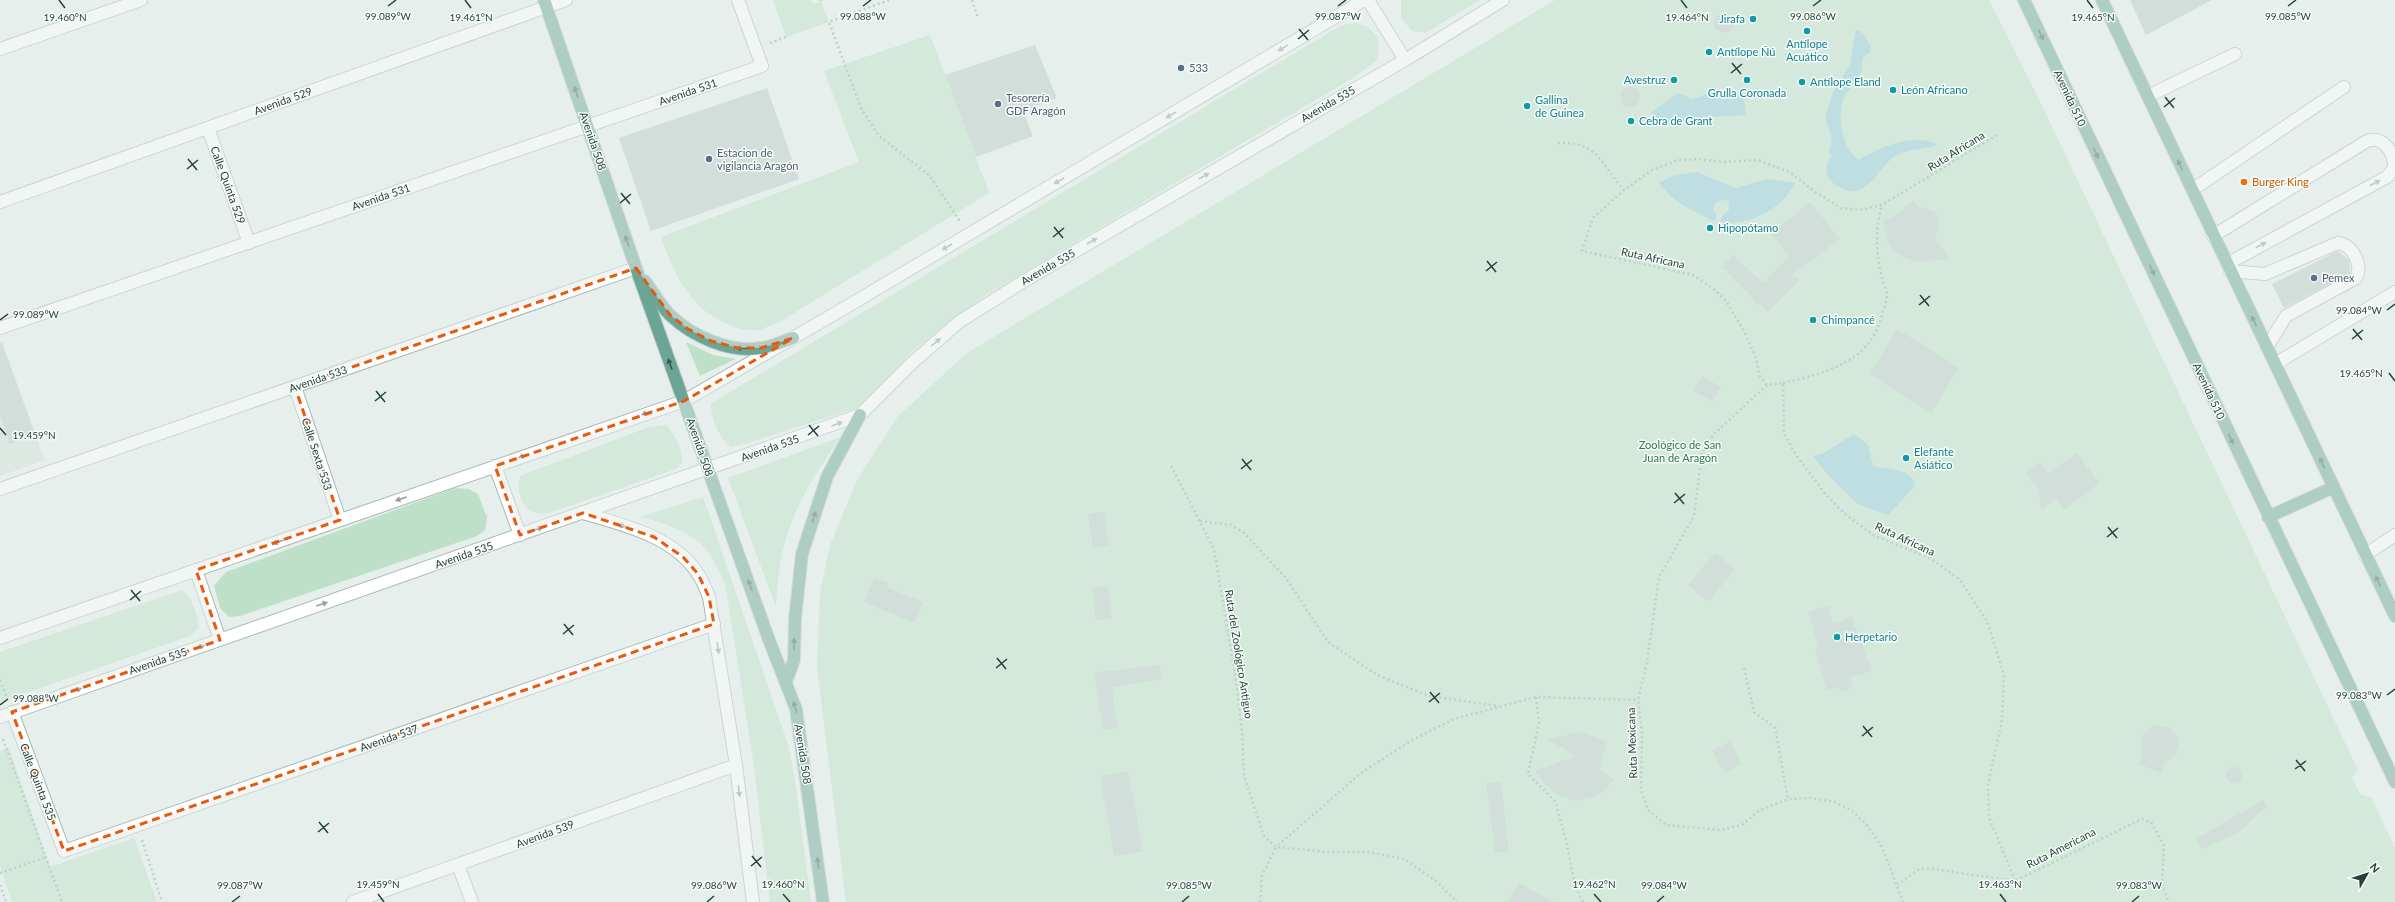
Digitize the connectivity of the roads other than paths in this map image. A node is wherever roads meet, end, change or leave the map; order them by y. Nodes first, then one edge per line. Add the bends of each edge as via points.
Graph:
1 (142, 0) edge
2 (566, 0) edge
3 (738, 0) edge
4 (1364, 0) edge
5 (1368, 0) edge
6 (1503, 0) edge
7 (2024, 0) edge
8 (2102, 0) edge
9 (545, 4) edge
10 (0, 49) edge
11 (2235, 54) dead end
12 (1405, 60) junction
13 (2344, 87) dead end
14 (2148, 96) junction
15 (588, 126) junction
16 (208, 128) junction
17 (2192, 190) junction
18 (0, 202) edge
19 (2214, 236) junction
20 (249, 243) junction
21 (2228, 267) junction
22 (636, 268) junction
23 (2395, 292) edge
24 (0, 328) edge
25 (793, 338) junction
26 (2267, 347) junction
27 (2275, 364) junction
28 (295, 387) junction
29 (684, 401) junction
30 (860, 415) junction
31 (495, 466) junction
32 (708, 470) junction
33 (2334, 488) junction
34 (0, 489) edge
35 (583, 513) junction
36 (2268, 517) junction
37 (340, 520) junction
38 (520, 535) junction
39 (2395, 535) edge
40 (2365, 554) junction
41 (196, 570) junction
42 (2395, 616) edge
43 (714, 624) junction
44 (0, 638) edge
45 (220, 640) junction
46 (786, 682) junction
47 (12, 712) junction
48 (0, 717) edge
49 (736, 765) junction
50 (2395, 782) edge
51 (64, 851) joint
52 (458, 865) junction
53 (751, 901) edge
54 (354, 902) edge
55 (472, 902) edge
56 (824, 902) edge

1 - 10 street
2 - 9 street, Avenida 529
3 - 15 street, Avenida 531 via 762,66
4 -> 25 street
5 - 12 street
6 - 12 street, Avenida 535
7 -> 36 main road, Avenida 510
8 - 14 main road
15 -> 9 main road, Avenida 508
9 - 16 street, Avenida 529
11 - 14 street
30 -> 12 street, Avenida 535 via 913,362 959,322 1024,281
13 - 17 street
17 -> 14 main road
15 - 20 street, Avenida 531
22 -> 15 main road, Avenida 508
16 - 18 street, Avenida 529
16 - 20 street, Calle Quinta 529
17 - 19 main road
19 - 21 main road
21 -> 19 street via 2388,177 2394,168 2393,157 2378,139 2367,141
20 - 24 street, Avenida 531
26 -> 21 main road
21 - 26 street via 2265,274 2338,243 2348,246 2357,262 2359,267 2356,278 2286,316
25 -> 22 main road via 761,348 738,348 711,342 670,315
22 - 28 street, Avenida 533
29 -> 22 main road, Avenida 508
23 - 27 street
25 - 29 street
26 - 27 main road
33 -> 27 main road
28 - 34 street, Avenida 533
28 - 37 street, Calle Sexta 533
29 -> 31 street
29 - 32 main road, Avenida 508
32 -> 30 street, Avenida 535
46 -> 30 main road via 794,660 795,619 802,554 827,477
31 -> 37 street
31 - 38 street
32 - 35 street, Avenida 535
46 -> 32 main road, Avenida 508
33 - 36 main road
33 - 40 main road
38 -> 35 street, Avenida 535
35 -> 43 street via 654,537 683,557 698,574 709,597
36 - 50 main road, Avenida 510
37 -> 41 street
45 -> 38 street, Avenida 535
39 - 40 street
42 -> 40 main road
41 - 44 street
41 - 45 street
43 -> 49 street
43 - 51 street, Avenida 537
47 -> 45 street, Avenida 535
56 -> 46 main road, Avenida 508 via 796,709
47 - 48 street, Avenida 535
47 - 51 street, Calle Quinta 535
49 - 52 street, Avenida 539
49 -> 53 street
52 - 54 street, Avenida 539
52 - 55 street

